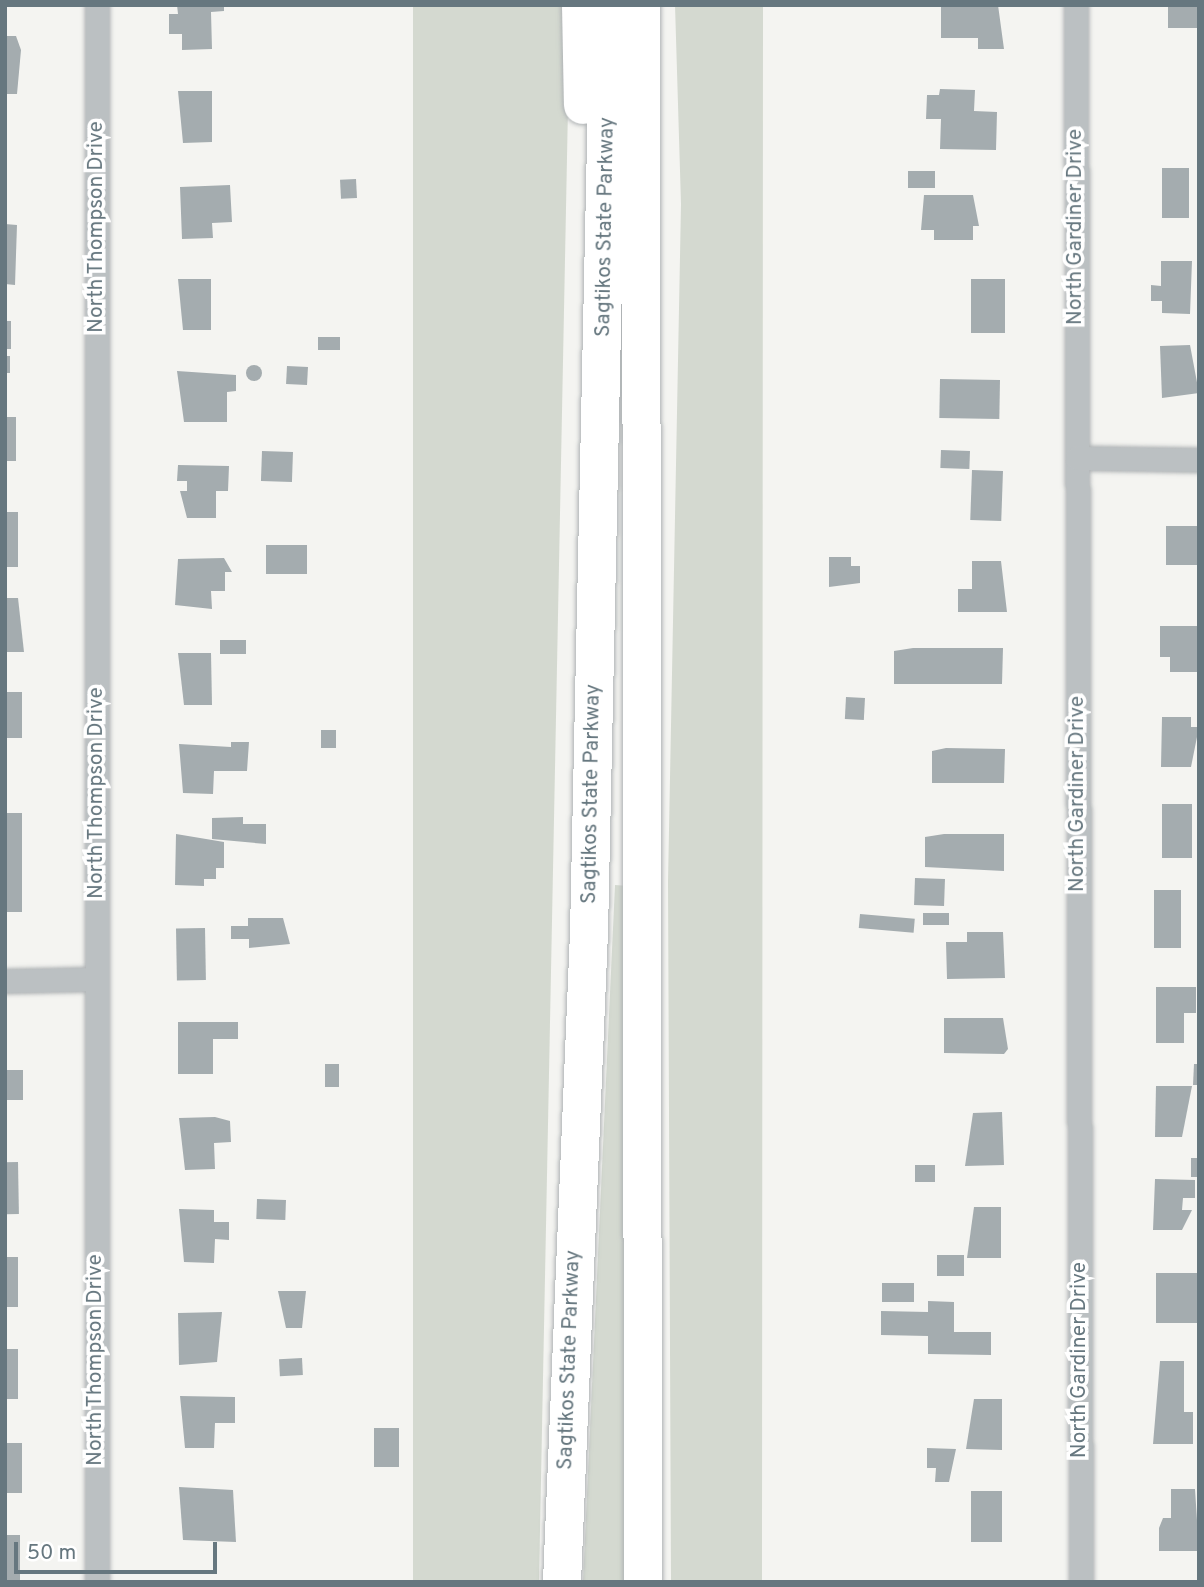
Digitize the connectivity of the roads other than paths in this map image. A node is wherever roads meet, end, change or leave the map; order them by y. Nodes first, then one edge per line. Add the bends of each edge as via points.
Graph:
1 (97, 5) edge
2 (581, 5) edge
3 (610, 5) edge
4 (1076, 5) edge
5 (643, 17) edge
6 (603, 340) junction
7 (1077, 458) junction
8 (1199, 460) edge
9 (96, 979) junction
10 (5, 981) edge
11 (97, 1582) edge
12 (562, 1582) edge
13 (643, 1582) edge
14 (1081, 1582) edge

1 - 9 street, North Thompson Drive
2 - 6 highway via 584,148
3 - 6 highway, Sagtikos State Parkway
4 - 7 street, North Gardiner Drive
5 - 13 highway, Sagtikos State Parkway
6 - 12 highway, Sagtikos State Parkway via 589,933
7 - 8 street
7 - 14 street, North Gardiner Drive
9 - 10 street
9 - 11 street, North Thompson Drive

